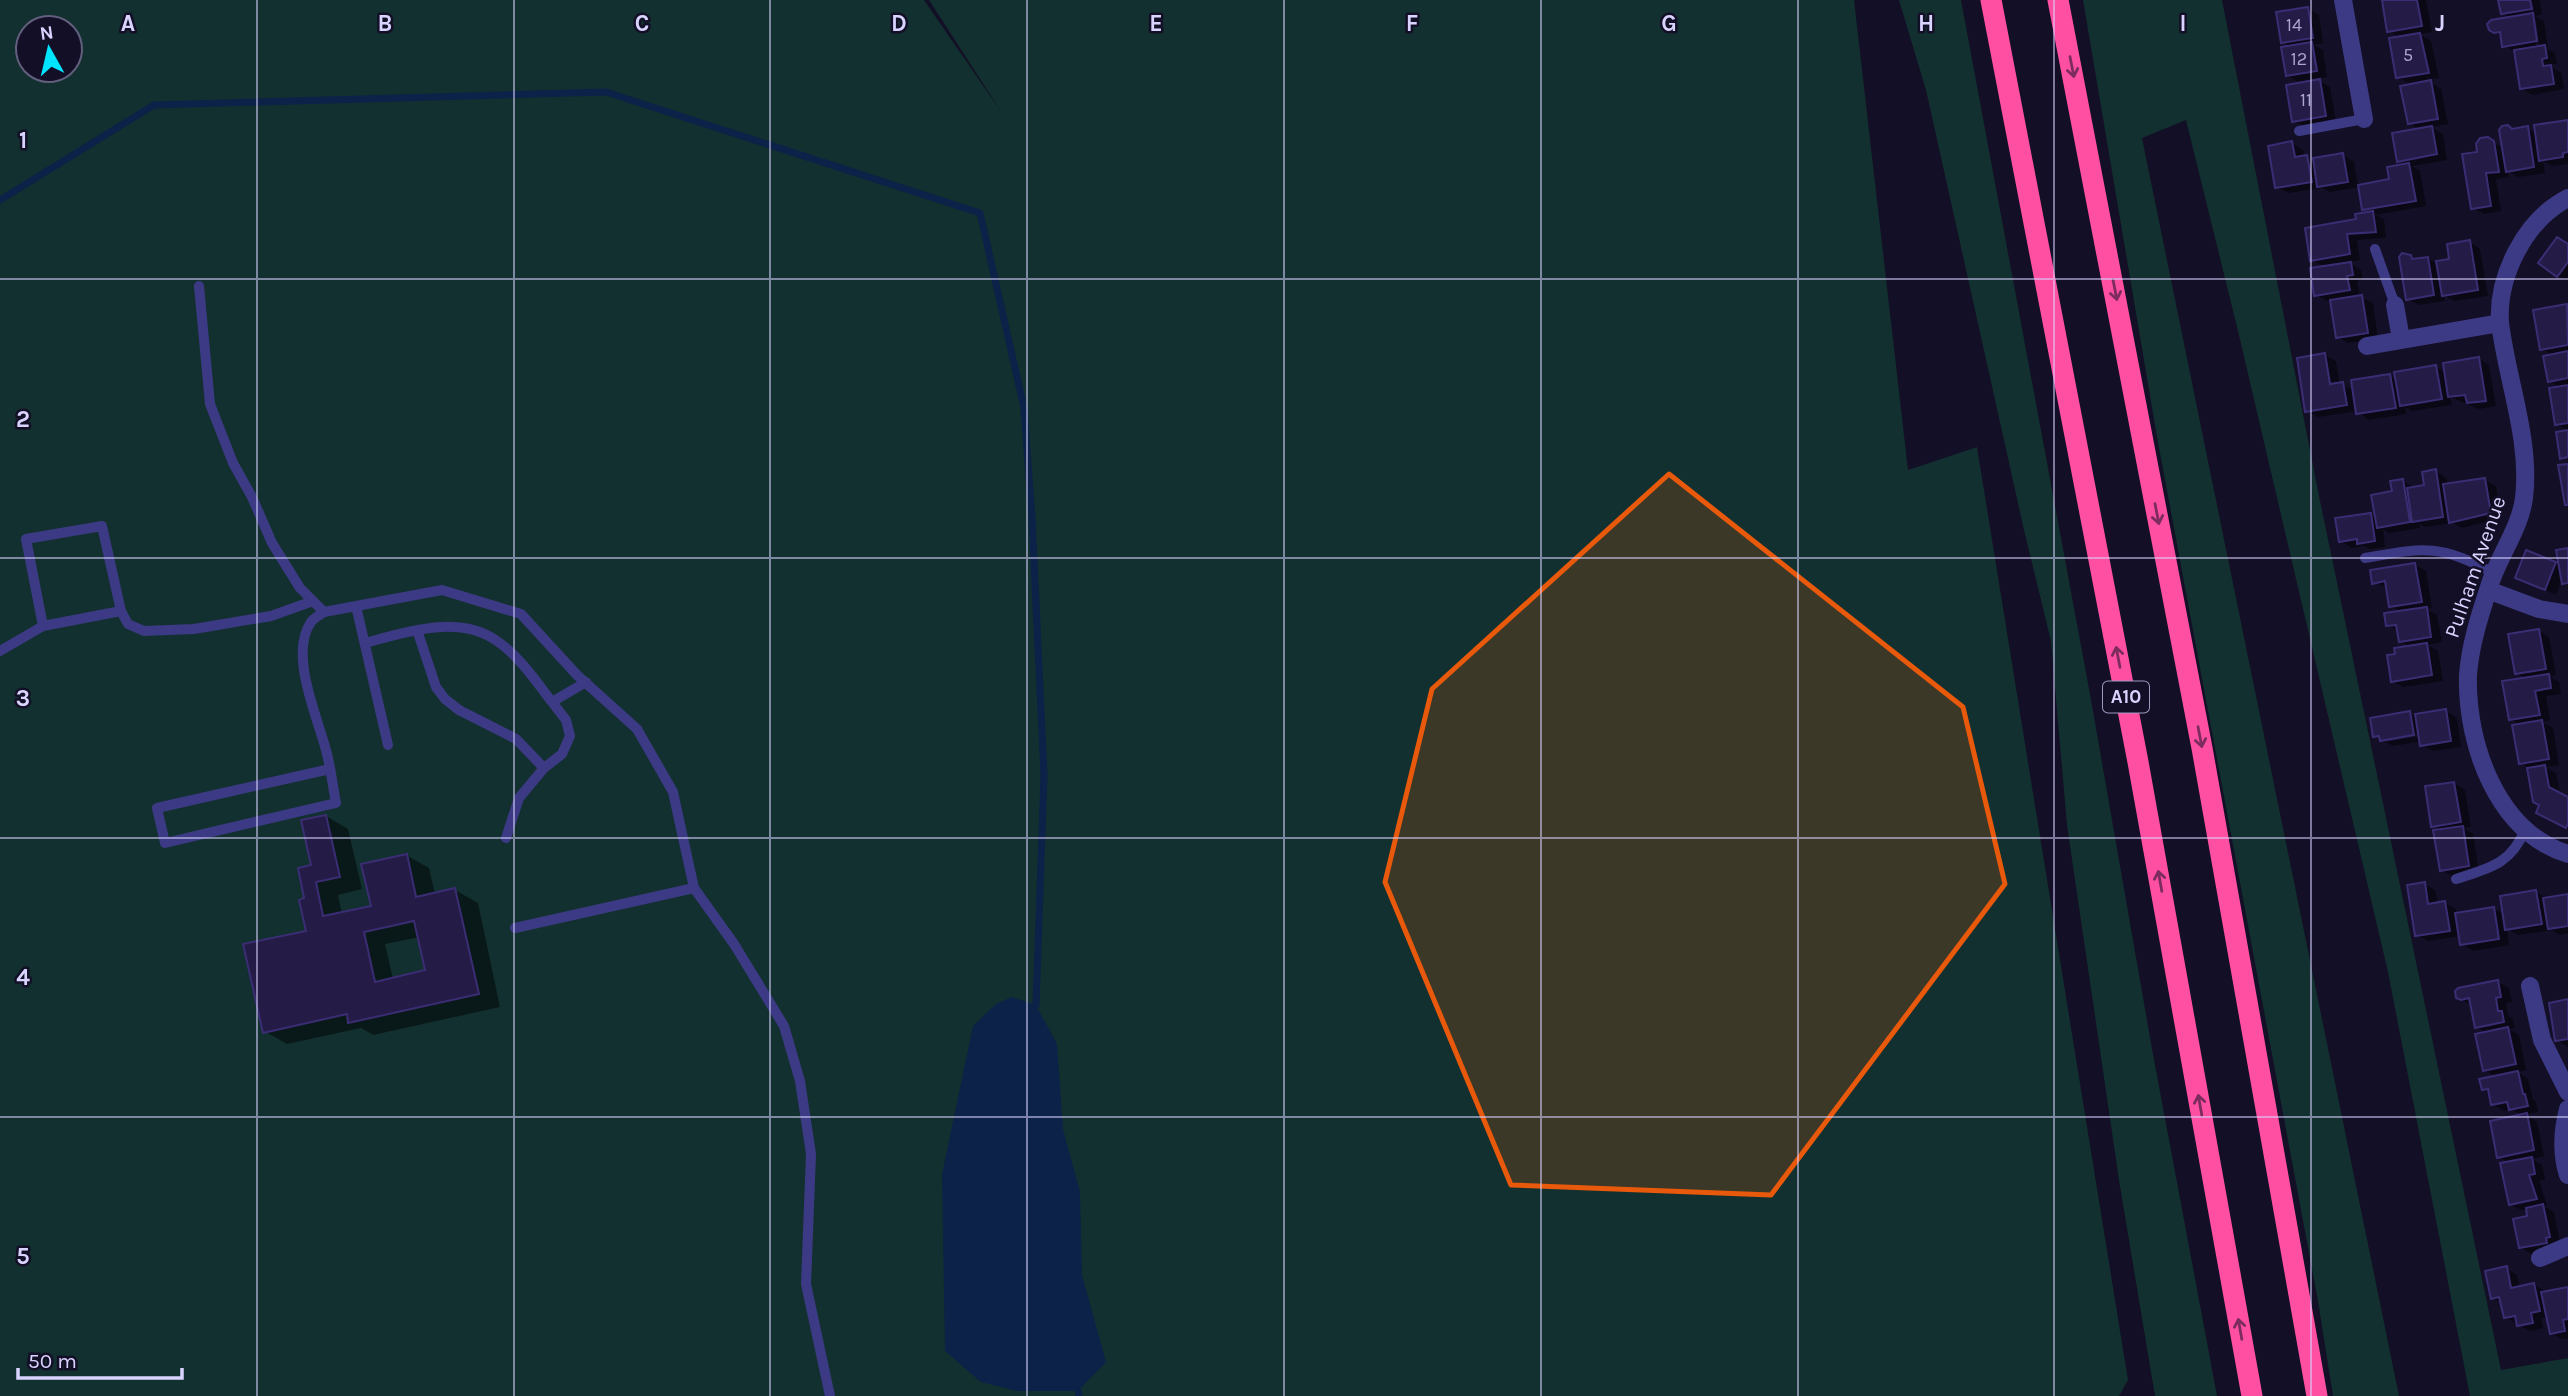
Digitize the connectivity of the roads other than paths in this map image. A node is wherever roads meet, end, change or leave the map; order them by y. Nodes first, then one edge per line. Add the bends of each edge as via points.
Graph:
1 (1992, 0) edge
2 (2059, 0) edge
3 (2343, 0) edge
4 (2364, 119) joint
5 (2299, 131) dead end
6 (2568, 198) edge
7 (2375, 248) dead end
8 (199, 286) dead end
9 (2395, 305) joint
10 (2500, 323) junction
11 (2401, 339) junction
12 (2367, 346) dead end
13 (2365, 558) dead end
14 (2491, 581) junction
15 (313, 601) junction
16 (356, 606) junction
17 (121, 611) junction
18 (324, 612) junction
19 (2568, 614) edge
20 (43, 626) junction
21 (417, 630) junction
22 (365, 643) junction
23 (0, 651) edge
24 (586, 682) junction
25 (552, 702) junction
26 (388, 745) dead end
27 (544, 768) junction
28 (330, 769) junction
29 (2525, 830) junction
30 (506, 838) dead end
31 (2568, 854) edge
32 (2456, 879) dead end
33 (694, 888) junction
34 (515, 928) dead end
35 (2530, 986) dead end
36 (2568, 1092) edge
37 (2568, 1109) edge
38 (2568, 1175) edge
39 (2568, 1246) edge
40 (2540, 1258) dead end
41 (830, 1396) edge
42 (2252, 1396) edge
43 (2318, 1396) edge

42 -> 1 highway, A10 via 2138,761
2 -> 43 highway via 2202,748
3 - 4 street
4 - 5 lane
6 - 10 street, Pulham Avenue via 2544,214 2519,247 2504,283
7 - 9 lane
8 - 15 lane via 210,404 272,543 299,588
9 - 11 street
10 - 11 street
10 - 14 street, Pulham Avenue via 2525,484 2520,511
11 - 12 street
13 - 14 lane via 2431,549 2462,557
14 - 19 street via 2539,609
14 - 29 street, Pulham Avenue via 2470,654 2472,723 2494,790
15 - 17 lane via 271,616 194,629 144,631 128,624
15 - 18 lane
16 - 18 lane
16 - 22 lane
16 - 24 lane via 442,590 521,614
17 - 20 lane
17 - 20 lane via 102,526 26,540
18 - 28 lane via 312,622 304,639 304,662
20 - 23 lane
21 - 22 lane
21 - 25 lane via 464,628 496,640
21 - 27 lane via 436,687 445,699 516,739
22 - 26 lane
24 - 25 lane
24 - 33 lane via 637,729 673,792
25 - 27 lane via 566,720 570,736 562,754
27 - 30 lane via 519,798
28 - 28 lane via 336,803 165,843 157,808
29 - 31 street, Pulham Avenue
29 - 32 lane via 2519,845 2497,866
33 - 34 lane
33 - 41 lane via 784,1026 800,1081 811,1154 806,1284
35 - 36 street via 2542,1041
37 - 38 street via 2563,1149
39 - 40 street

